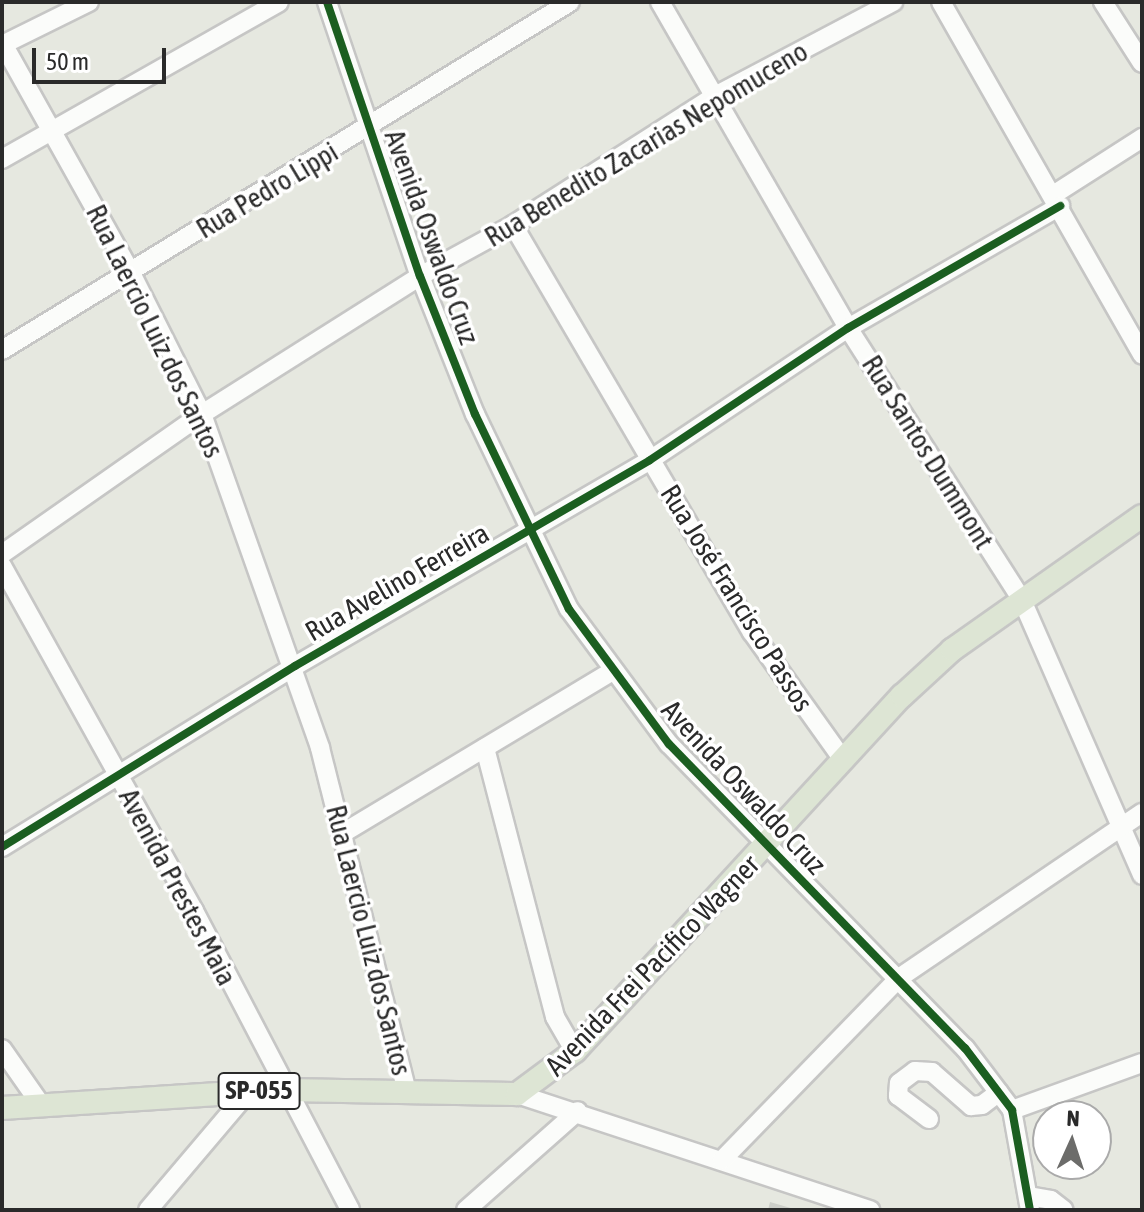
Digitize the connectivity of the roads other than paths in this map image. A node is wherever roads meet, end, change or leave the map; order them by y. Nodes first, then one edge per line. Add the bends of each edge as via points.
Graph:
1 (89, 2) edge
2 (279, 2) edge
3 (327, 2) edge
4 (570, 2) edge
5 (660, 2) edge
6 (893, 2) edge
7 (941, 2) edge
8 (1103, 2) edge
9 (3, 44) edge
10 (1142, 63) edge
11 (713, 97) junction
12 (368, 129) junction
13 (52, 130) junction
14 (1142, 138) edge
15 (2, 159) edge
16 (1056, 200) junction
17 (513, 225) junction
18 (130, 271) junction
19 (420, 276) junction
20 (848, 328) junction
21 (2, 350) edge
22 (1142, 355) edge
23 (202, 414) junction
24 (650, 460) junction
25 (1142, 516) edge
26 (530, 531) junction
27 (2, 554) edge
28 (2, 566) edge
29 (1022, 600) junction
30 (295, 666) junction
31 (611, 672) junction
32 (485, 748) junction
33 (844, 761) junction
34 (118, 776) junction
35 (1142, 813) edge
36 (1124, 826) junction
37 (343, 833) junction
38 (2, 847) edge
39 (767, 847) junction
40 (1142, 875) edge
41 (899, 978) junction
42 (2, 1049) edge
43 (575, 1051) junction
44 (1142, 1063) edge
45 (283, 1090) junction
46 (248, 1092) junction
47 (407, 1092) junction
48 (999, 1092) junction
49 (517, 1094) junction
50 (41, 1105) junction
51 (2, 1108) edge
52 (1012, 1110) junction
53 (578, 1111) junction
54 (929, 1119) dead end
55 (722, 1160) junction
56 (1030, 1203) edge
57 (148, 1210) edge
58 (350, 1210) edge
59 (466, 1210) edge
60 (870, 1210) edge
61 (1064, 1210) edge

1 - 9 street
2 - 13 street
3 - 12 street, Avenida Oswaldo Cruz
4 - 12 street, Rua Pedro Lippi
5 - 11 street, Rua Santos Dummont
6 - 11 street, Rua Benedito Zacarias Nepomuceno
7 - 16 street
8 - 10 street
9 - 13 street, Rua Laercio Luiz dos Santos
11 - 17 street, Rua Benedito Zacarias Nepomuceno
11 - 20 street, Rua Santos Dummont
12 - 18 street, Rua Pedro Lippi
12 - 19 street, Avenida Oswaldo Cruz
13 - 15 street
13 - 18 street, Rua Laercio Luiz dos Santos
14 - 16 street, Rua Avelino Ferreira
16 - 20 street, Rua Avelino Ferreira
16 - 22 street
17 - 19 street, Rua Benedito Zacarias Nepomuceno
17 - 24 street, Rua José Francisco Passos
18 - 21 street, Rua Pedro Lippi
18 - 23 street, Rua Laercio Luiz dos Santos
19 - 23 street, Rua Benedito Zacarias Nepomuceno
19 - 26 street, Avenida Oswaldo Cruz via 475,414
20 - 24 street, Rua Avelino Ferreira
20 - 29 street, Rua Santos Dummont
23 - 27 street, Rua Benedito Zacarias Nepomuceno
23 - 30 street, Rua Laercio Luiz dos Santos
24 - 26 street, Rua Avelino Ferreira
24 - 33 street, Rua José Francisco Passos via 752,632
25 - 29 main road, Avenida Frei Pacifico Wagner
26 - 30 street, Rua Avelino Ferreira
26 - 31 street, Avenida Oswaldo Cruz via 569,609
28 - 34 street, Avenida Prestes Maia
29 - 33 main road, Avenida Frei Pacifico Wagner via 952,650
29 - 36 street, Rua Santos Dummont
30 - 34 street, Rua Avelino Ferreira
30 - 37 street, Rua Laercio Luiz dos Santos
31 - 32 street
31 - 39 street, Avenida Oswaldo Cruz via 669,744
32 - 37 street
32 - 43 street via 555,1017
33 - 39 main road, Avenida Frei Pacifico Wagner
34 - 38 street, Rua Avelino Ferreira
34 - 45 street, Avenida Prestes Maia
35 - 36 street
36 - 40 street, Rua Santos Dummont
36 - 41 street
37 - 47 street, Rua Laercio Luiz dos Santos
39 - 41 street, Avenida Oswaldo Cruz
39 - 43 main road, Avenida Frei Pacifico Wagner
41 - 48 street, Avenida Oswaldo Cruz
41 - 55 street
42 - 50 street
43 - 49 main road, Avenida Frei Pacifico Wagner
44 - 52 street
45 - 46 main road, SP-055
45 - 47 main road, SP-055
45 - 58 street, Avenida Prestes Maia
46 - 50 main road, SP-055
46 - 57 street
47 - 49 main road, SP-055
48 - 52 street, Avenida Oswaldo Cruz
48 - 54 street via 982,1105 971,1106 932,1072 915,1071 899,1083 898,1096
49 - 53 street
50 - 51 main road, SP-055
52 - 56 street, Avenida Oswaldo Cruz
53 - 55 street
53 - 59 street
55 - 60 street
56 - 61 street via 1058,1202

